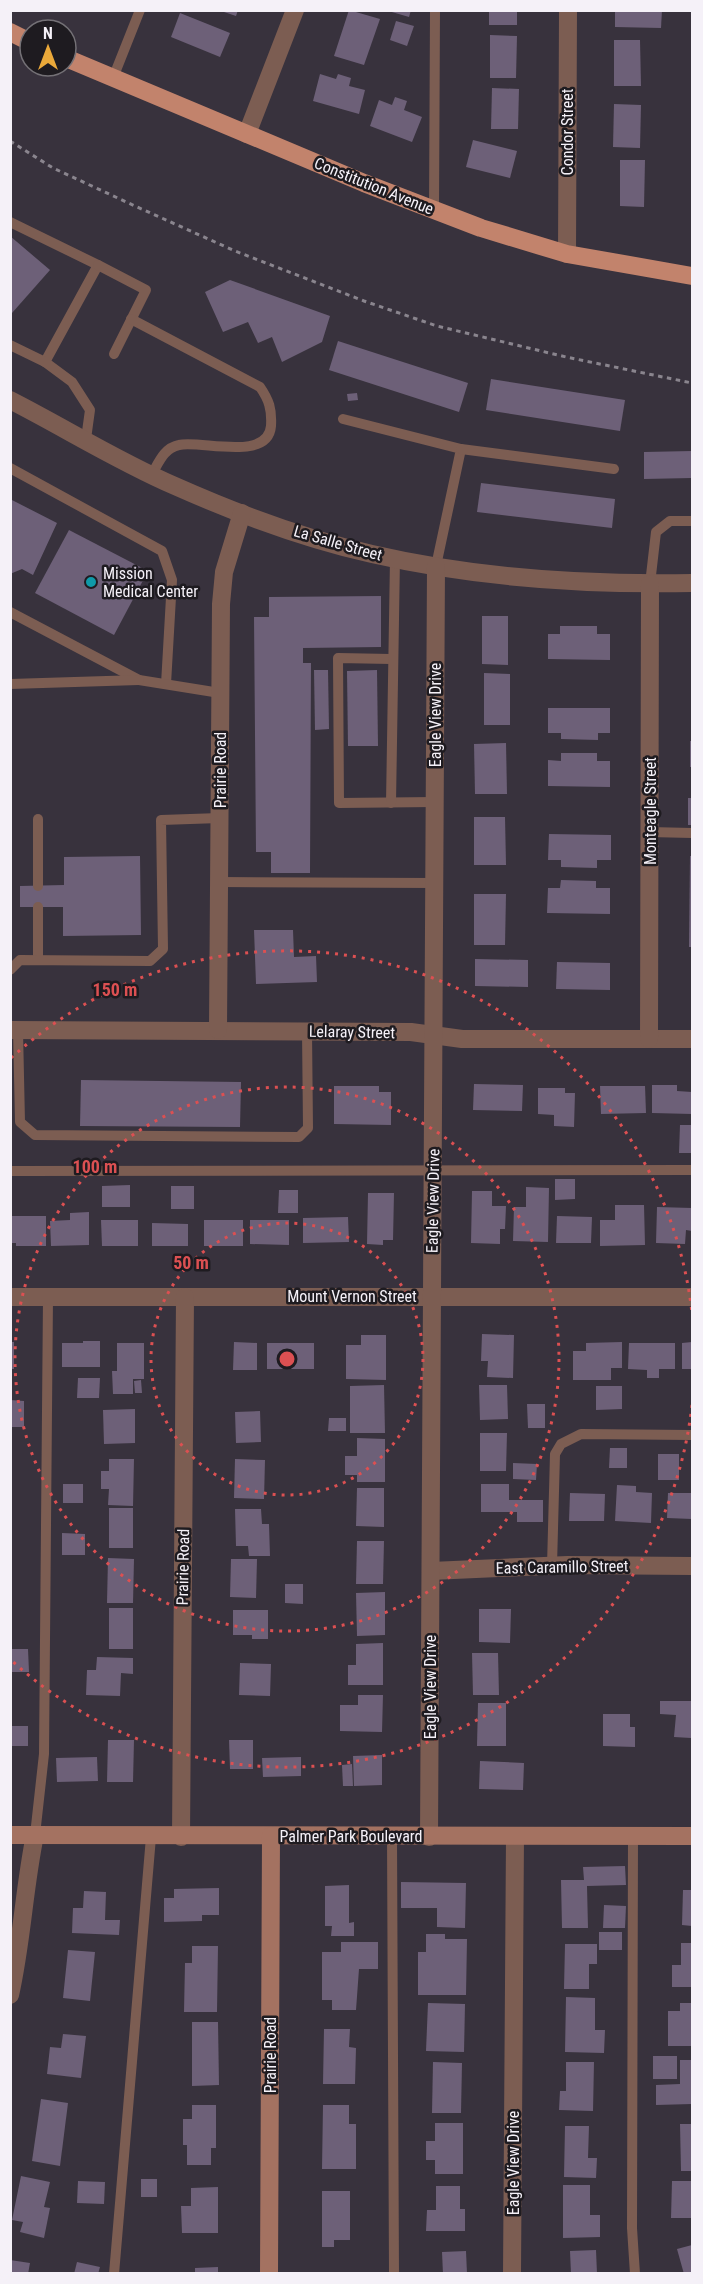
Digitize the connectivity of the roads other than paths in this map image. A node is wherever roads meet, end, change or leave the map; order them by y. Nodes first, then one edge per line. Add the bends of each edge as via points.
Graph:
1 (140, 10) edge
2 (295, 10) edge
3 (435, 10) edge
4 (568, 10) edge
5 (78, 63) edge
6 (113, 78) junction
7 (247, 134) junction
8 (434, 210) junction
9 (10, 222) edge
10 (567, 254) junction
11 (98, 265) junction
12 (693, 276) edge
13 (131, 319) junction
14 (10, 345) edge
15 (114, 354) dead end
16 (45, 362) junction
17 (10, 400) edge
18 (343, 419) dead end
19 (86, 440) junction
20 (461, 449) junction
21 (10, 468) edge
22 (614, 469) dead end
23 (152, 474) junction
24 (242, 513) junction
25 (693, 521) edge
26 (395, 558) junction
27 (436, 566) junction
28 (693, 583) edge
29 (650, 584) junction
30 (10, 612) edge
31 (391, 659) junction
32 (139, 680) junction
33 (10, 684) edge
34 (166, 684) junction
35 (220, 693) junction
36 (435, 802) junction
37 (391, 803) junction
38 (220, 818) junction
39 (38, 819) dead end
40 (649, 832) junction
41 (693, 833) edge
42 (219, 882) junction
43 (435, 883) junction
44 (38, 886) dead end
45 (38, 908) dead end
46 (38, 960) junction
47 (10, 970) edge
48 (14, 1030) edge
49 (218, 1030) junction
50 (307, 1031) junction
51 (434, 1036) junction
52 (649, 1039) junction
53 (693, 1039) edge
54 (433, 1169) junction
55 (693, 1170) edge
56 (10, 1171) edge
57 (432, 1295) junction
58 (10, 1296) edge
59 (48, 1297) junction
60 (185, 1297) junction
61 (693, 1297) edge
62 (693, 1434) edge
63 (552, 1566) junction
64 (693, 1566) edge
65 (431, 1571) junction
66 (10, 1835) edge
67 (35, 1835) junction
68 (271, 1836) junction
69 (515, 1836) junction
70 (633, 1836) junction
71 (693, 1836) edge
72 (151, 1837) junction
73 (181, 1837) junction
74 (392, 1837) junction
75 (429, 1837) junction
76 (10, 1995) edge
77 (114, 2274) edge
78 (269, 2274) edge
79 (394, 2274) edge
80 (512, 2274) edge
81 (635, 2274) edge

1 - 6 lane
2 - 7 street
3 - 8 lane
4 - 10 street, Condor Street
5 - 6 main road, Constitution Avenue
6 - 7 main road, Constitution Avenue
7 - 8 main road, Constitution Avenue
8 - 10 main road, Constitution Avenue
9 - 11 lane
10 - 12 main road, Constitution Avenue
11 - 13 lane via 146,290
11 - 16 lane
13 - 15 lane
13 - 23 lane via 260,387 270,401 272,414 271,430 260,443 245,447 180,444 166,450
14 - 16 lane
16 - 19 lane via 72,382 90,410
17 - 19 street, La Salle Street
18 - 20 lane
19 - 23 street, La Salle Street
20 - 22 lane
20 - 27 lane
21 - 34 lane via 162,551 172,580
23 - 24 street, La Salle Street
24 - 26 street, La Salle Street
24 - 35 street, Prairie Road via 224,572
25 - 29 lane via 670,521 656,532
26 - 27 street, La Salle Street
26 - 31 lane
27 - 29 street, La Salle Street via 534,578
27 - 36 street, Eagle View Drive
28 - 29 street, La Salle Street
29 - 40 street, Monteagle Street
30 - 32 lane
31 - 37 lane
31 - 37 lane via 338,658 339,803
32 - 33 lane
32 - 34 lane
34 - 35 lane
35 - 38 street, Prairie Road
36 - 37 lane
36 - 43 street, Eagle View Drive
38 - 42 street, Prairie Road
38 - 46 lane via 161,820 163,950 150,961
39 - 44 lane
40 - 41 lane
40 - 52 street, Monteagle Street
42 - 43 lane
42 - 49 street, Prairie Road
43 - 51 street, Eagle View Drive
45 - 46 lane
46 - 47 lane via 20,960
48 - 49 street, Lelaray Street
48 - 50 lane via 21,1122 35,1135 299,1137 308,1128
49 - 50 street, Lelaray Street
50 - 51 street, Lelaray Street via 411,1032
51 - 52 street, Lelaray Street
51 - 54 street, Eagle View Drive
52 - 53 street, Lelaray Street
54 - 55 lane
54 - 56 lane
54 - 57 street, Eagle View Drive
57 - 60 street, Mount Vernon Street
57 - 61 street, Mount Vernon Street
57 - 65 street, Eagle View Drive
58 - 59 street, Mount Vernon Street
59 - 60 street, Mount Vernon Street
59 - 67 lane via 44,1754
60 - 73 street, Prairie Road
62 - 63 lane via 581,1434 561,1444 555,1454
63 - 64 street, East Caramillo Street
63 - 65 street, East Caramillo Street
65 - 75 street, Eagle View Drive
66 - 67 main road, Palmer Park Boulevard
67 - 72 main road, Palmer Park Boulevard
67 - 76 street
68 - 73 main road, Palmer Park Boulevard
68 - 74 main road, Palmer Park Boulevard
68 - 78 main road, Prairie Road
69 - 70 main road, Palmer Park Boulevard
69 - 75 main road, Palmer Park Boulevard
69 - 80 street, Eagle View Drive
70 - 71 main road, Palmer Park Boulevard
70 - 81 lane
72 - 73 main road, Palmer Park Boulevard
72 - 77 lane
74 - 75 main road, Palmer Park Boulevard
74 - 79 lane

